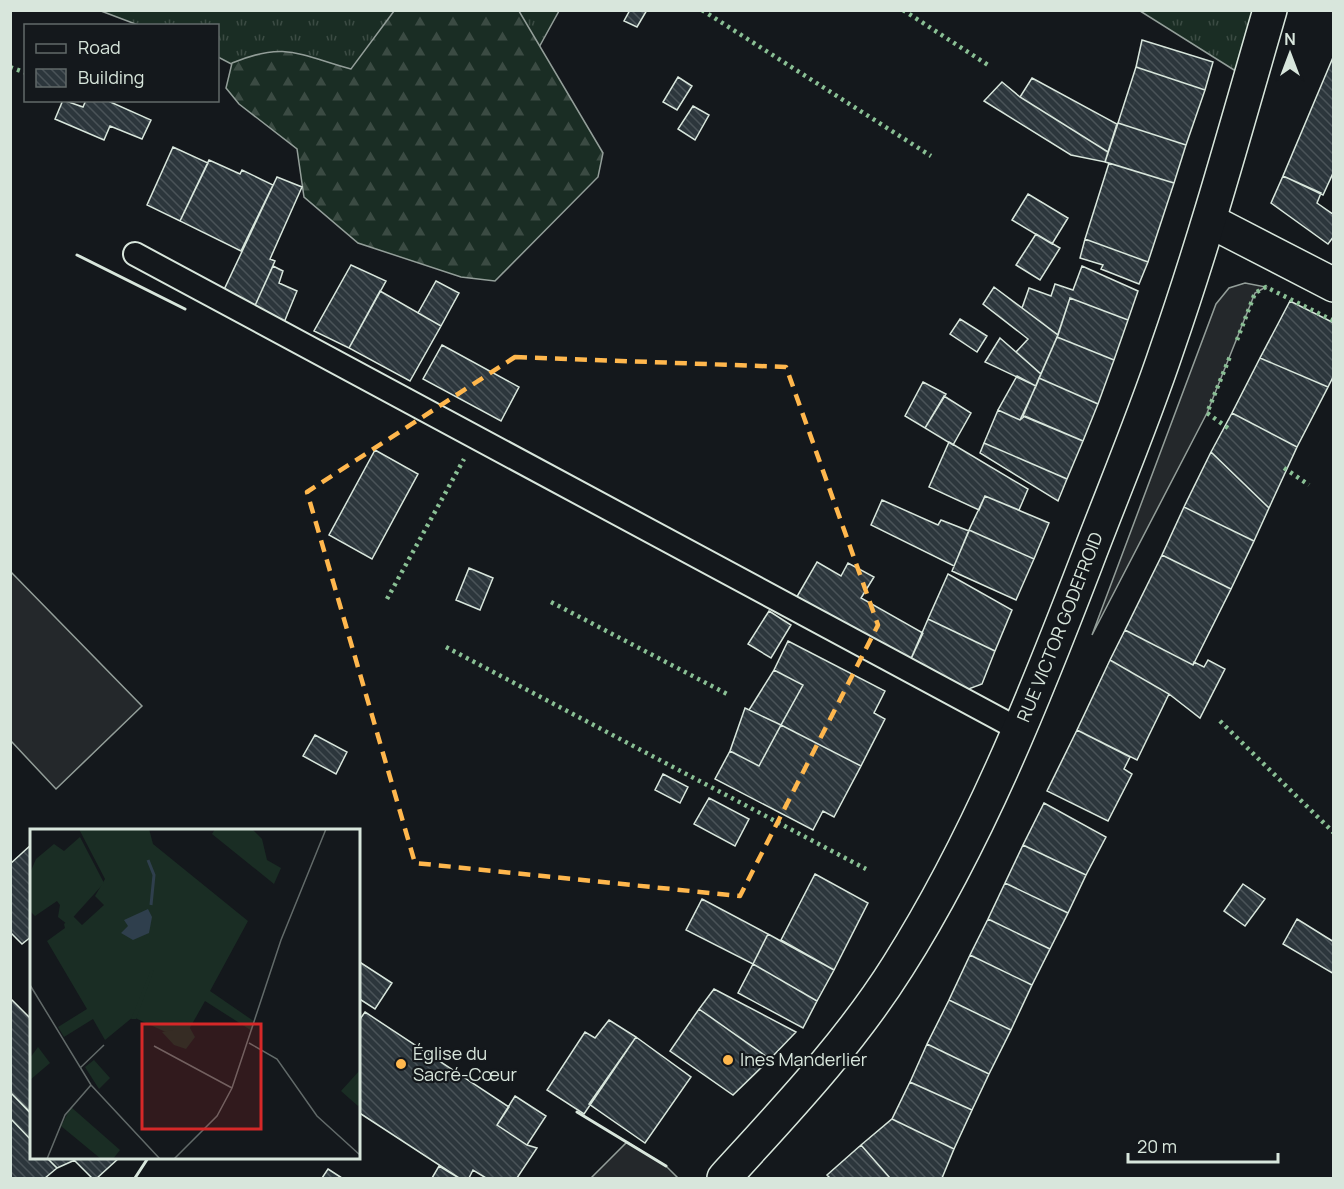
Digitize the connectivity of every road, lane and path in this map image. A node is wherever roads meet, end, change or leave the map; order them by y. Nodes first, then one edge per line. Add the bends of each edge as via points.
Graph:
1 (1269, 10) edge
2 (1210, 221) junction
3 (135, 254) dead end
4 (1334, 285) edge
5 (1020, 729) junction
6 (724, 1179) edge

1 - 2 street, RUE VICTOR GODEFROID
2 - 4 street
2 - 5 street, RUE VICTOR GODEFROID via 1166,352
3 - 5 lane
5 - 6 street, RUE VICTOR GODEFROID via 951,872 898,967 846,1039

